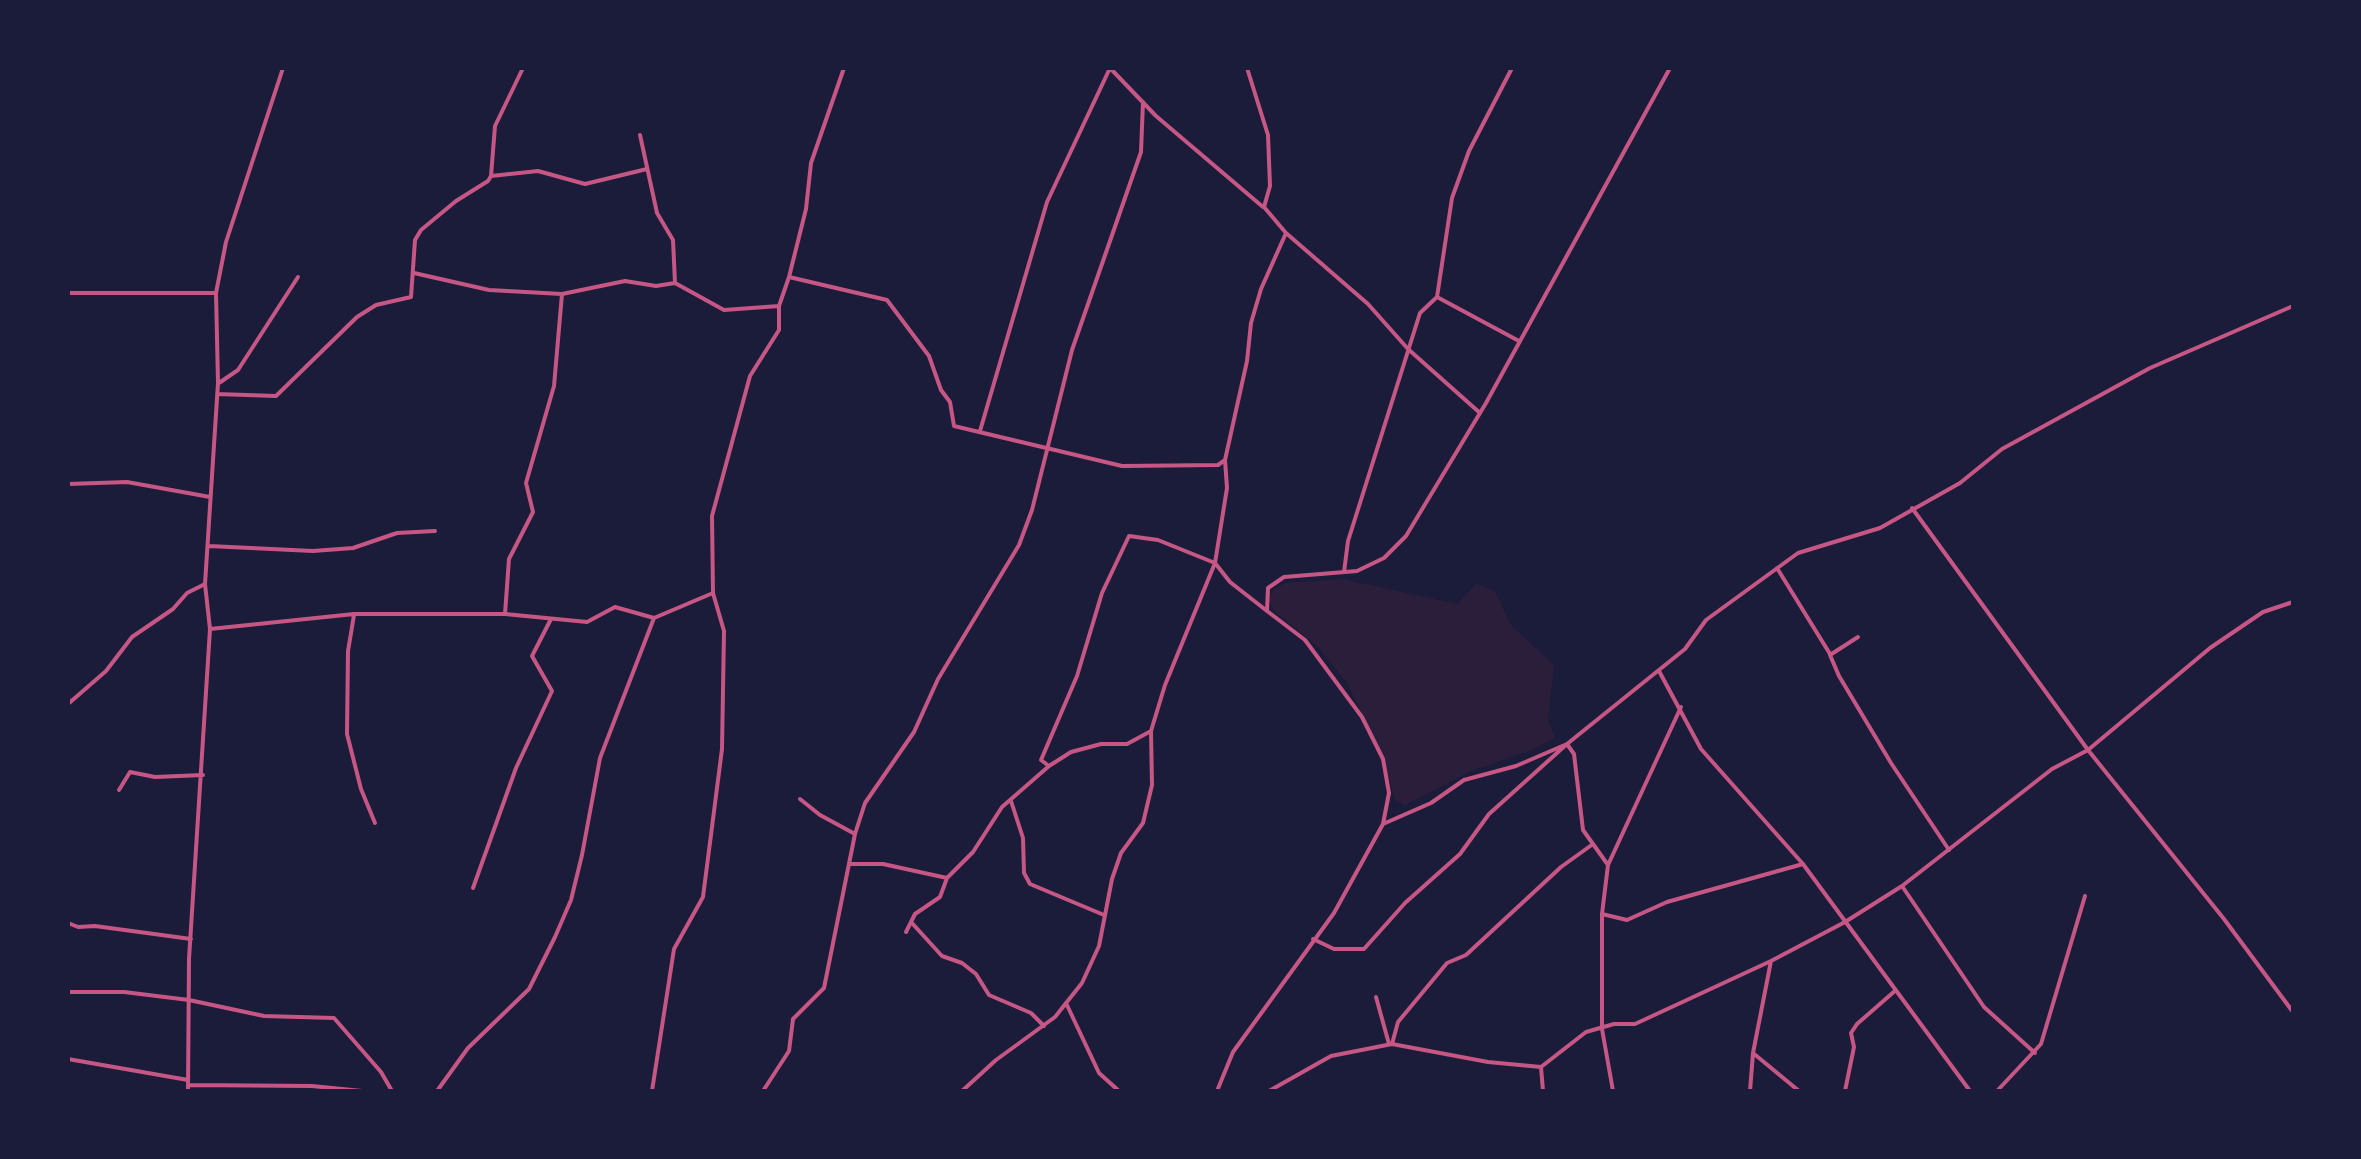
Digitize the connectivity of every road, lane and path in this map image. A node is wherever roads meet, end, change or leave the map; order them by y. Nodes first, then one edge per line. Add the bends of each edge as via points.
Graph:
1 (283, 68) edge
2 (523, 68) edge
3 (844, 68) edge
4 (1247, 68) edge
5 (1512, 68) edge
6 (1670, 68) edge
7 (1143, 102) junction
8 (640, 135) dead end
9 (647, 169) junction
10 (491, 176) junction
11 (1264, 207) junction
12 (1286, 233) junction
13 (414, 273) junction
14 (298, 277) dead end
15 (789, 277) junction
16 (675, 283) junction
17 (68, 293) edge
18 (216, 293) junction
19 (562, 294) junction
20 (1437, 297) junction
21 (779, 306) junction
22 (2293, 306) edge
23 (1519, 341) junction
24 (1408, 349) junction
25 (218, 383) junction
26 (217, 394) junction
27 (1480, 413) junction
28 (980, 431) junction
29 (1047, 448) junction
30 (1225, 460) junction
31 (68, 484) edge
32 (210, 497) junction
33 (1912, 508) junction
34 (435, 531) dead end
35 (208, 546) junction
36 (1215, 563) junction
37 (1777, 568) junction
38 (1343, 573) junction
39 (205, 584) junction
40 (713, 593) junction
41 (2293, 602) edge
42 (1267, 611) junction
43 (354, 614) junction
44 (505, 614) junction
45 (654, 618) junction
46 (551, 619) junction
47 (210, 629) junction
48 (1858, 637) dead end
49 (1830, 655) junction
50 (1659, 671) junction
51 (68, 704) edge
52 (1681, 707) junction
53 (1151, 731) junction
54 (1567, 744) junction
55 (2088, 750) junction
56 (1049, 766) junction
57 (203, 775) junction
58 (119, 790) dead end
59 (800, 799) dead end
60 (1011, 801) junction
61 (375, 823) dead end
62 (1383, 824) junction
63 (855, 834) junction
64 (1593, 844) junction
65 (1949, 850) junction
66 (849, 864) junction
67 (1803, 864) junction
68 (1608, 865) junction
69 (947, 878) junction
70 (1902, 886) junction
71 (473, 888) dead end
72 (2085, 896) dead end
73 (1602, 914) junction
74 (1104, 915) junction
75 (911, 922) junction
76 (1845, 922) junction
77 (68, 923) edge
78 (906, 932) dead end
79 (191, 939) junction
80 (1313, 939) junction
81 (1771, 961) junction
82 (1897, 990) junction
83 (68, 992) edge
84 (1376, 997) dead end
85 (189, 1000) junction
86 (1066, 1003) junction
87 (2293, 1012) edge
88 (1044, 1026) junction
89 (1602, 1029) junction
90 (1390, 1044) junction
91 (1753, 1053) junction
92 (2035, 1053) junction
93 (68, 1059) edge
94 (1541, 1067) junction
95 (189, 1085) edge
96 (362, 1091) edge
97 (392, 1091) edge
98 (437, 1091) edge
99 (652, 1091) edge
100 (763, 1091) edge
101 (962, 1091) edge
102 (1119, 1091) edge
103 (1217, 1091) edge
104 (1269, 1091) edge
105 (1543, 1091) edge
106 (1613, 1091) edge
107 (1750, 1091) edge
108 (1799, 1091) edge
109 (1845, 1091) edge
110 (1970, 1091) edge
111 (1997, 1091) edge

1 - 18 street via 226,242
2 - 10 street via 495,126
3 - 15 street via 811,163
4 - 11 street via 1268,135 1270,186
5 - 20 street via 1469,151 1452,198
6 - 23 street
7 - 11 street
7 - 28 street via 1110,68 1047,202
7 - 29 street via 1141,152 1072,350
8 - 9 street
9 - 10 street via 585,184 538,171
9 - 16 street via 657,213 673,240
10 - 13 street via 421,230 412,253
11 - 12 street
12 - 24 street via 1368,304
12 - 30 street via 1251,323
13 - 19 street via 489,290
13 - 26 street via 411,297 376,305 357,317 276,396
14 - 25 street via 238,370
15 - 21 street
15 - 28 street via 887,300 929,356 950,402 954,426
16 - 19 street via 625,281
16 - 21 street via 724,310
17 - 18 street
18 - 25 street
19 - 44 street via 554,386 526,483 533,512 509,559
20 - 23 street
20 - 24 street via 1420,313
21 - 40 street via 779,330 750,376 712,516
22 - 33 street via 2150,368 2002,449 1960,483
23 - 27 street
24 - 27 street
24 - 38 street via 1348,541
25 - 26 street
26 - 32 street
27 - 38 street via 1406,536 1384,558
28 - 29 street
29 - 30 street via 1122,466 1218,465
29 - 63 street via 1019,545 938,679 914,732 865,803
30 - 36 street via 1227,488
31 - 32 street via 127,482
32 - 35 street
33 - 37 street via 1880,528 1798,553
33 - 55 street
34 - 35 street via 397,533 353,548 313,551
35 - 39 street
36 - 42 street
36 - 53 street
36 - 56 street via 1158,540 1129,536 1102,593 1077,676 1041,760
37 - 49 street
37 - 50 street via 1706,620 1685,649
38 - 42 street via 1275,580 1268,588
39 - 47 street
39 - 51 street via 132,637 106,671
40 - 45 street
40 - 99 street via 724,631 722,749 714,816 703,897 674,949 665,986
41 - 55 street via 2263,612 2210,648
42 - 62 street via 1305,640 1362,717 1383,759 1389,793
43 - 44 street
43 - 47 street
43 - 61 street via 347,734
44 - 46 street
45 - 46 street via 615,607 587,622
45 - 98 street via 600,758 579,870 555,937 529,989 468,1048
46 - 71 street via 532,656 552,691 516,768
47 - 57 street
48 - 49 street
49 - 65 street via 1855,707
50 - 52 street
50 - 54 street
52 - 67 street via 1701,749
52 - 68 street
53 - 56 street via 1127,744 1071,752
53 - 74 street via 1152,785 1143,823 1121,853
54 - 62 street via 1464,780 1431,803
54 - 64 street via 1574,754 1583,830
54 - 80 street via 1489,814 1460,854 1364,949 1334,949
55 - 65 street via 2052,769
55 - 87 street
56 - 60 street
57 - 58 street via 130,772
57 - 79 street
59 - 63 street
60 - 69 street
60 - 74 street via 1030,884
62 - 80 street via 1334,913
63 - 66 street
64 - 68 street
64 - 90 street via 1466,955 1447,963 1398,1022
65 - 70 street
66 - 69 street via 896,866
66 - 100 street via 824,988 793,1019 789,1051
67 - 73 street via 1667,902 1627,920
67 - 76 street
68 - 73 street
69 - 75 street via 940,897
70 - 76 street
70 - 92 street via 1984,1007
72 - 92 street
73 - 89 street
74 - 86 street via 1099,946
75 - 78 street
75 - 88 street via 942,956 976,974 989,995 1031,1013
76 - 81 street
76 - 82 street
77 - 79 street
79 - 85 street
80 - 103 street via 1233,1052
81 - 89 street via 1635,1024
81 - 91 street
82 - 109 street via 1851,1033 1854,1047
82 - 110 street
83 - 85 street
84 - 90 street
85 - 95 street
85 - 97 street via 264,1016 334,1018
86 - 88 street
86 - 102 street via 1099,1073
88 - 101 street
89 - 94 street via 1586,1032
89 - 106 street
90 - 94 street
90 - 104 street via 1331,1056
91 - 107 street
91 - 108 street
92 - 111 street
93 - 95 street
94 - 105 street
95 - 96 street

